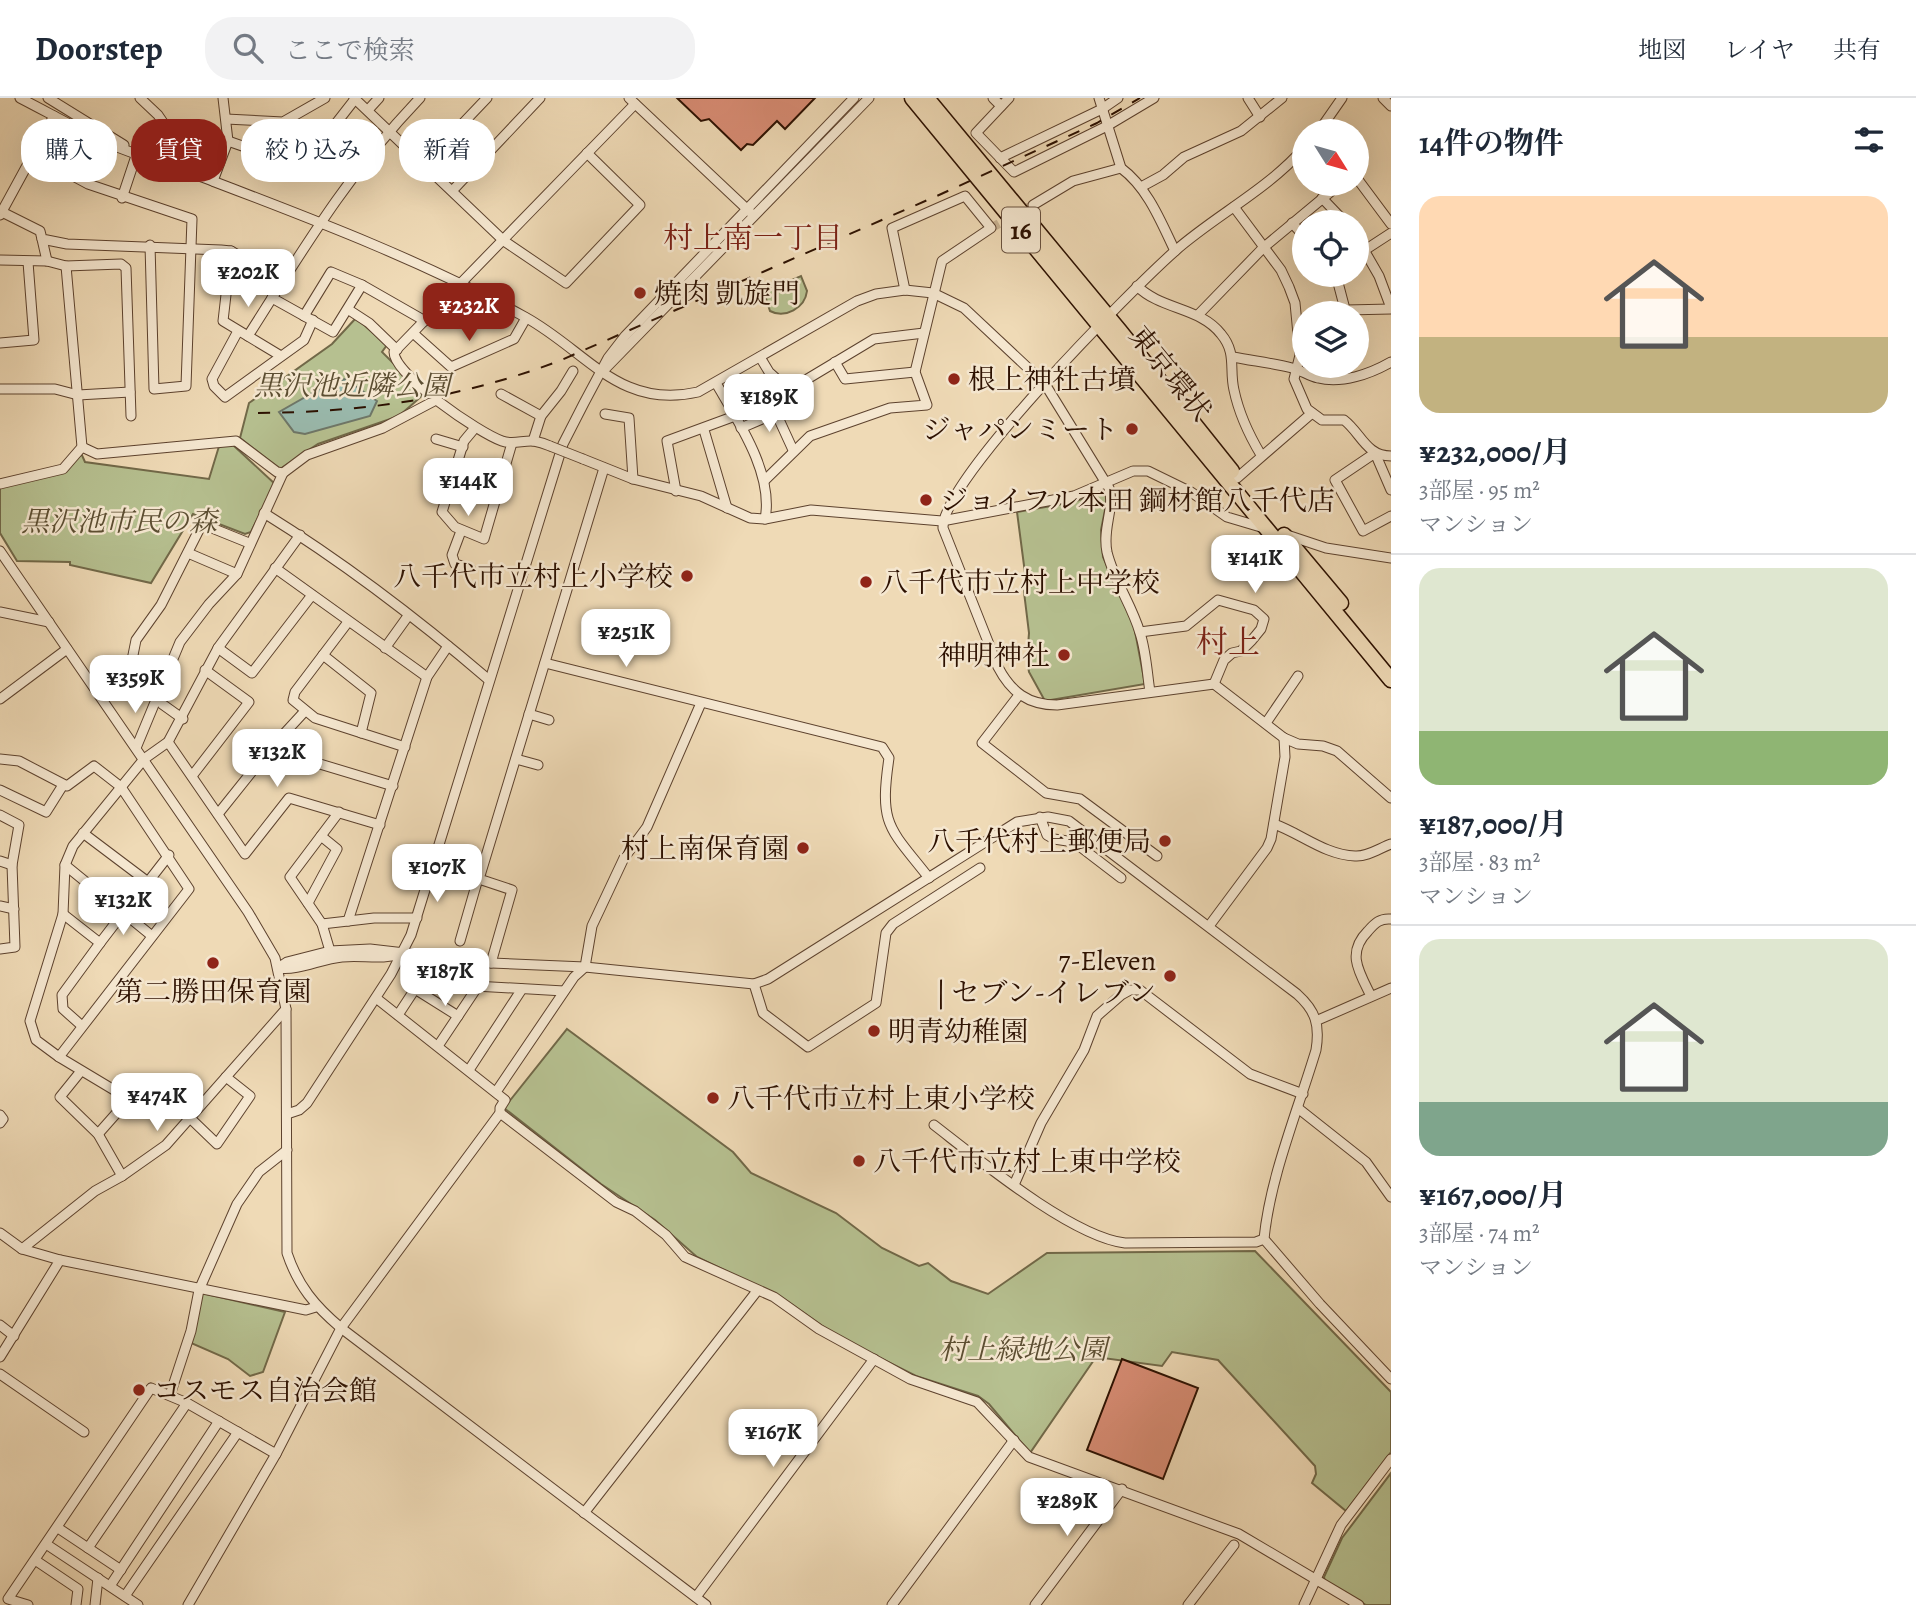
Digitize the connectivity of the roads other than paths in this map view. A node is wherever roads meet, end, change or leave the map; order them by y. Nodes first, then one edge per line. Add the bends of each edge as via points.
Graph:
1 (20, 98) edge
2 (48, 98) edge
3 (140, 98) edge
4 (223, 98) edge
5 (325, 98) edge
6 (355, 98) edge
7 (379, 98) edge
8 (420, 98) edge
9 (487, 98) edge
10 (539, 98) edge
11 (854, 98) edge
12 (869, 98) edge
13 (912, 98) edge
14 (927, 98) edge
15 (993, 98) edge
16 (1009, 98) edge
17 (1099, 98) edge
18 (1118, 98) edge
19 (1154, 98) edge
20 (1248, 98) edge
21 (1282, 98) edge
22 (1342, 98) edge
23 (1383, 98) edge
24 (632, 101) edge
25 (64, 102) edge
26 (1001, 106) junction
27 (1391, 106) edge
28 (1102, 108) junction
29 (368, 110) junction
30 (54, 116) junction
31 (1260, 117) junction
32 (52, 119) edge
33 (161, 119) edge
34 (226, 119) edge
35 (227, 119) edge
36 (467, 119) edge
37 (1327, 119) edge
38 (1107, 126) junction
39 (227, 130) edge
40 (389, 130) junction
41 (399, 139) edge
42 (228, 141) joint
43 (131, 149) edge
44 (131, 151) edge
45 (587, 153) junction
46 (1000, 158) junction
47 (1292, 161) edge
48 (1121, 168) junction
49 (131, 171) edge
50 (21, 178) edge
51 (84, 182) edge
52 (216, 182) edge
53 (445, 182) edge
54 (1140, 187) junction
55 (453, 190) junction
56 (1369, 194) edge
57 (1325, 196) edge
58 (122, 198) junction
59 (1322, 198) junction
60 (1033, 205) tunnel mouth
61 (1234, 206) junction
62 (744, 210) junction
63 (1308, 210) edge
64 (1334, 210) edge
65 (1, 213) edge
66 (752, 216) junction
67 (319, 222) junction
68 (1292, 223) edge
69 (1391, 224) edge
70 (1391, 233) edge
71 (42, 239) junction
72 (504, 241) junction
73 (150, 245) junction
74 (189, 247) junction
75 (1369, 247) edge
76 (1263, 248) junction
77 (231, 251) junction
78 (1175, 251) junction
79 (1369, 257) edge
80 (0, 260) edge
81 (47, 261) junction
82 (28, 262) junction
83 (66, 266) junction
84 (283, 281) junction
85 (460, 284) junction
86 (362, 285) junction
87 (1137, 286) junction
88 (905, 290) junction
89 (933, 293) junction
90 (272, 298) junction
91 (1294, 301) edge
92 (1391, 308) edge
93 (349, 310) junction
94 (1369, 310) edge
95 (1198, 315) junction
96 (308, 318) junction
97 (526, 318) junction
98 (1105, 320) junction
99 (425, 321) junction
100 (238, 331) junction
101 (413, 333) junction
102 (923, 333) junction
103 (248, 336) junction
104 (0, 343) edge
105 (397, 350) junction
106 (281, 356) junction
107 (760, 357) junction
108 (1233, 357) junction
109 (835, 362) junction
110 (1391, 362) edge
111 (1292, 368) edge
112 (573, 371) dead end
113 (602, 372) junction
114 (915, 373) junction
115 (1369, 373) edge
116 (1294, 378) edge
117 (716, 383) junction
118 (1045, 384) junction
119 (0, 389) edge
120 (130, 392) junction
121 (501, 394) dead end
122 (78, 395) junction
123 (436, 400) junction
124 (1312, 413) junction
125 (605, 414) dead end
126 (131, 416) dead end
127 (541, 416) junction
128 (736, 416) junction
129 (741, 428) junction
130 (474, 429) junction
131 (704, 430) junction
132 (436, 439) dead end
133 (533, 441) junction
134 (512, 443) junction
135 (82, 447) junction
136 (463, 447) junction
137 (793, 450) junction
138 (1374, 453) junction
139 (1261, 456) junction
140 (1391, 456) edge
141 (604, 468) junction
142 (283, 473) junction
143 (1237, 478) junction
144 (633, 479) junction
145 (765, 480) junction
146 (1107, 483) junction
147 (0, 484) edge
148 (1391, 490) edge
149 (676, 491) junction
150 (727, 508) junction
151 (264, 513) junction
152 (1391, 516) edge
153 (765, 519) junction
154 (942, 521) junction
155 (1267, 529) junction
156 (461, 531) junction
157 (1283, 534) junction
158 (300, 535) junction
159 (249, 543) junction
160 (0, 551) edge
161 (188, 553) junction
162 (1391, 558) edge
163 (470, 568) dead end
164 (275, 569) junction
165 (237, 574) junction
166 (312, 595) junction
167 (0, 612) edge
168 (408, 615) junction
169 (49, 622) junction
170 (348, 622) junction
171 (1140, 632) junction
172 (448, 646) junction
173 (218, 648) junction
174 (385, 648) junction
175 (67, 649) junction
176 (323, 655) junction
177 (545, 663) junction
178 (1391, 665) edge
179 (205, 670) junction
180 (165, 673) junction
181 (1298, 676) dead end
182 (427, 677) junction
183 (489, 680) junction
184 (1391, 680) edge
185 (1214, 684) junction
186 (1150, 692) junction
187 (158, 695) junction
188 (1019, 695) junction
189 (0, 699) edge
190 (701, 703) junction
191 (304, 711) junction
192 (529, 714) junction
193 (183, 719) junction
194 (549, 720) dead end
195 (1266, 723) junction
196 (361, 733) junction
197 (1284, 738) junction
198 (168, 742) junction
199 (405, 747) junction
200 (136, 748) junction
201 (270, 749) junction
202 (0, 759) edge
203 (144, 759) junction
204 (516, 759) junction
205 (538, 765) dead end
206 (192, 776) junction
207 (63, 785) junction
208 (393, 786) junction
209 (121, 787) junction
210 (0, 790) edge
211 (1391, 798) edge
212 (339, 812) junction
213 (218, 814) junction
214 (0, 815) edge
215 (1040, 817) junction
216 (1273, 824) junction
217 (380, 825) junction
218 (83, 834) junction
219 (321, 836) junction
220 (1391, 844) edge
221 (169, 855) junction
222 (1157, 856) dead end
223 (0, 861) edge
224 (12, 865) junction
225 (65, 865) junction
226 (980, 868) dead end
227 (432, 869) junction
228 (929, 878) junction
229 (1121, 878) dead end
230 (484, 881) junction
231 (474, 893) junction
232 (308, 903) junction
233 (0, 905) edge
234 (14, 909) junction
235 (124, 912) junction
236 (63, 914) junction
237 (417, 918) junction
238 (1391, 919) edge
239 (348, 921) junction
240 (322, 924) junction
241 (1209, 926) junction
242 (152, 936) junction
243 (460, 941) dead end
244 (100, 943) junction
245 (0, 949) edge
246 (330, 951) junction
247 (401, 954) junction
248 (491, 963) junction
249 (584, 967) junction
250 (278, 968) junction
251 (754, 984) junction
252 (478, 986) junction
253 (1391, 988) edge
254 (415, 989) junction
255 (523, 989) junction
256 (564, 992) junction
257 (1371, 996) junction
258 (376, 998) junction
259 (286, 1009) junction
260 (398, 1015) junction
261 (458, 1016) junction
262 (1318, 1020) junction
263 (82, 1026) junction
264 (438, 1046) junction
265 (59, 1057) junction
266 (468, 1070) junction
267 (81, 1071) junction
268 (226, 1077) junction
269 (496, 1092) junction
270 (1303, 1094) junction
271 (1299, 1109) junction
272 (500, 1113) junction
273 (287, 1114) junction
274 (0, 1115) edge
275 (190, 1118) junction
276 (0, 1123) edge
277 (934, 1125) dead end
278 (98, 1134) junction
279 (287, 1150) junction
280 (122, 1176) junction
281 (1014, 1185) junction
282 (1391, 1197) edge
283 (0, 1233) edge
284 (1264, 1239) junction
285 (22, 1249) junction
286 (60, 1260) junction
287 (199, 1290) junction
288 (757, 1291) junction
289 (316, 1307) junction
290 (0, 1325) edge
291 (341, 1328) junction
292 (14, 1336) junction
293 (0, 1357) edge
294 (874, 1359) junction
295 (0, 1374) edge
296 (1391, 1379) edge
297 (170, 1395) junction
298 (187, 1403) junction
299 (219, 1421) junction
300 (84, 1432) dead end
301 (238, 1432) junction
302 (1014, 1440) junction
303 (276, 1454) junction
304 (1391, 1460) edge
305 (1122, 1489) junction
306 (584, 1513) junction
307 (58, 1528) junction
308 (47, 1544) junction
309 (1234, 1545) dead end
310 (88, 1548) junction
311 (35, 1560) junction
312 (121, 1570) junction
313 (98, 1578) junction
314 (1314, 1579) junction
315 (110, 1586) junction
316 (125, 1597) junction
317 (695, 1597) junction
318 (28, 1605) edge
319 (76, 1605) edge
320 (95, 1605) edge
321 (137, 1605) edge
322 (188, 1605) edge
323 (706, 1605) edge
324 (892, 1605) edge
325 (1035, 1605) edge
326 (1188, 1605) edge
327 (1304, 1605) edge
328 (1359, 1605) edge

1 - 30 street
2 - 25 street
3 - 33 street
4 - 34 street
5 - 35 street via 283,122
6 - 29 street
6 - 42 street via 302,167
7 - 29 street
8 - 40 street
9 - 36 street
10 - 55 street
11 - 62 street
12 - 66 street
13 - 98 highway, 東京環状 / 16
14 - 98 highway, 東京環状 / 16
15 - 26 street
16 - 26 street
17 - 28 street
18 - 28 street
19 - 38 street
20 - 31 street
21 - 31 street
22 - 37 street
23 - 27 street
24 - 45 street
24 - 62 street
25 - 43 street
26 - 46 street via 975,133
28 - 38 street
28 - 46 street
29 - 40 street
30 - 32 street
30 - 44 street
31 - 54 street via 1241,131 1184,157
38 - 46 street via 1014,172
38 - 48 street
39 - 42 street
40 - 41 street
40 - 67 street
45 - 72 street
45 - 72 street via 639,208 566,283
47 - 61 street
48 - 54 street
48 - 60 street via 1073,181
49 - 58 street
50 - 65 street
51 - 58 street
52 - 67 street
53 - 55 street
54 - 78 street
55 - 72 street
56 - 69 street
57 - 59 street
58 - 74 street via 191,219
59 - 63 street
59 - 64 street
61 - 76 street
61 - 78 street
62 - 66 street
62 - 113 street via 625,336
65 - 71 street via 40,231
66 - 113 street
67 - 84 street
67 - 85 street
68 - 76 street
70 - 75 street
71 - 73 street via 67,244
71 - 81 street
72 - 85 street
73 - 74 street
73 - 74 street via 154,389 186,386
74 - 77 street
76 - 91 street via 1281,270
76 - 95 street
77 - 84 street
77 - 100 street via 223,321
78 - 87 street
79 - 92 street
80 - 82 street
81 - 82 street
81 - 83 street
82 - 104 street via 34,340
83 - 120 street via 121,264 126,268
83 - 122 street
84 - 90 street
85 - 97 street
85 - 99 street
86 - 93 street
86 - 96 street via 331,272
86 - 99 street
87 - 95 street via 1163,303
87 - 98 street
88 - 89 street
88 - 89 street via 892,228 965,196 991,228 942,261
88 - 107 street via 857,301
89 - 102 street
89 - 118 street via 978,320
90 - 96 street
90 - 103 street
92 - 94 street
93 - 96 street via 333,332
93 - 105 street
95 - 108 street via 1221,333
96 - 106 street via 304,340
97 - 101 street via 513,339 451,367
97 - 113 street
98 - 118 street
98 - 143 highway, 東京環状 / 16
98 - 155 highway, 東京環状 / 16
99 - 101 street
100 - 103 street
100 - 106 street via 212,379 225,397
101 - 105 street
102 - 109 street via 874,339
102 - 114 street
103 - 106 street
105 - 123 street via 394,359
107 - 109 street via 789,390
107 - 117 street
108 - 111 street
108 - 139 street via 1237,404
109 - 114 street via 845,379
110 - 115 street
112 - 127 street
113 - 117 street via 651,396 675,397
113 - 183 street via 563,444
114 - 137 street via 927,405 890,408 810,436
116 - 124 street
117 - 128 street
118 - 146 street
118 - 154 street via 987,451
119 - 122 street via 55,388
120 - 122 street
120 - 126 street
121 - 127 street
122 - 135 street
123 - 130 street
123 - 142 street via 383,428 307,455
124 - 138 street via 1322,420 1343,420
124 - 139 street
125 - 144 street via 629,418
127 - 133 street
128 - 129 street
128 - 131 street
129 - 137 street via 776,413
129 - 145 street
130 - 134 street
130 - 136 street
131 - 149 street via 667,441
131 - 150 street
132 - 136 street
133 - 134 street
133 - 141 street, bridge
134 - 156 street via 484,539
135 - 142 street via 97,454 236,441
135 - 147 street via 63,469
136 - 156 street via 442,512
137 - 145 street
138 - 140 street
138 - 148 street
138 - 152 street via 1335,480 1363,531
139 - 143 street
141 - 144 street
141 - 177 street
142 - 151 street
143 - 157 highway, 東京環状 / 16
144 - 149 street
145 - 153 street
146 - 154 street via 1074,496
146 - 155 street via 1133,471 1148,471 1227,517
146 - 171 street via 1111,500 1104,532 1108,553
149 - 150 street
150 - 153 street
151 - 158 street
151 - 159 street
153 - 154 street via 811,510
154 - 188 street via 998,667
155 - 157 street
155 - 184 highway, 東京環状 / 16
156 - 163 street via 452,555 455,564
157 - 162 street via 1326,548
157 - 178 highway, 東京環状 / 16
158 - 164 street
158 - 168 street
159 - 161 street via 202,524
159 - 165 street
160 - 169 street
161 - 165 street
161 - 180 street via 161,605 135,640 132,660
164 - 166 street
164 - 173 street
165 - 180 street via 180,642
166 - 170 street
166 - 173 street via 252,673
167 - 169 street
168 - 172 street
168 - 174 street
169 - 175 street
170 - 174 street
170 - 176 street
171 - 185 street via 1186,626 1218,600 1258,612 1264,620 1261,629 1241,651 1224,660
171 - 186 street
172 - 182 street
172 - 183 street
173 - 179 street
174 - 182 street
175 - 189 street
175 - 200 street
176 - 191 street via 293,696
176 - 196 street via 371,693
177 - 190 street
177 - 192 street
179 - 193 street
179 - 206 street via 248,702
180 - 187 street
181 - 195 street
182 - 199 street
183 - 227 street
185 - 186 street
185 - 195 street
186 - 188 street via 1057,705 1036,704
187 - 193 street via 162,704
187 - 200 street
188 - 222 street via 982,743 1046,793 1080,799
190 - 228 street via 882,747 889,758 886,818
190 - 249 street via 647,827 624,858 592,926
191 - 196 street
191 - 201 street
192 - 194 street
192 - 204 street
193 - 198 street
195 - 197 street
196 - 199 street
197 - 211 street via 1337,751
197 - 216 street
198 - 203 street
198 - 206 street
199 - 208 street
200 - 203 street
201 - 208 street
201 - 213 street
202 - 207 street via 19,761
203 - 209 street
203 - 250 street via 248,912
204 - 205 street
204 - 230 street via 479,880
206 - 213 street
207 - 209 street via 94,766
207 - 210 street via 46,812
208 - 217 street
209 - 218 street
209 - 221 street
212 - 213 street via 289,798 245,854
212 - 217 street
212 - 219 street
214 - 224 street via 19,825
215 - 228 street via 1008,827
215 - 229 street via 1047,835 1074,842
215 - 241 street via 1079,827
216 - 220 street via 1316,845 1355,856
216 - 241 street via 1267,848
217 - 239 street
218 - 221 street via 148,882
218 - 225 street
219 - 232 street via 337,849
219 - 232 street via 290,877
221 - 242 street via 189,889
223 - 224 street
224 - 234 street
225 - 235 street
225 - 236 street
226 - 251 street via 892,923 886,933 876,1003 808,1046 762,1013
227 - 231 street via 477,882
227 - 237 street
228 - 251 street
230 - 231 street via 481,891
230 - 248 street via 512,890
231 - 243 street
232 - 240 street
233 - 234 street
234 - 245 street via 15,947
235 - 242 street
235 - 244 street
236 - 244 street
236 - 265 street via 30,1021 37,1040
237 - 239 street
237 - 247 street
238 - 257 street via 1376,922 1355,950 1354,960
239 - 240 street
240 - 246 street
241 - 262 street via 1297,994
242 - 263 street
244 - 263 street via 61,999 66,1013
246 - 247 street via 391,950
246 - 250 street
247 - 248 street
247 - 250 street via 390,958 343,956 289,970
247 - 258 street
248 - 249 street
249 - 251 street
249 - 256 street
250 - 259 street
252 - 254 street via 422,983
252 - 255 street
252 - 261 street
253 - 257 street
254 - 260 street
254 - 261 street
255 - 256 street
255 - 266 street
256 - 269 street
257 - 262 street
258 - 260 street
258 - 273 street via 307,1103
259 - 268 street
259 - 273 street
260 - 264 street
261 - 264 street
262 - 270 street via 1316,1050
263 - 265 street
264 - 266 street
265 - 267 street
266 - 269 street
267 - 278 street via 60,1097
267 - 278 street via 129,1099
268 - 275 street
268 - 275 street via 250,1096 217,1144
269 - 272 street via 505,1100
270 - 271 street
270 - 281 street via 1250,1074 1140,990 1130,990 1097,1016
271 - 282 street via 1366,1161
271 - 284 street via 1276,1179
272 - 288 street via 616,1202 666,1234 685,1257
272 - 291 street
273 - 279 street
274 - 276 street
275 - 280 street via 166,1145
277 - 281 street
278 - 280 street
279 - 287 street via 259,1172 243,1194
279 - 289 street via 287,1253
280 - 285 street via 95,1191
281 - 284 street via 1103,1240
283 - 285 street
284 - 296 street
285 - 286 street
286 - 287 street
286 - 292 street
287 - 289 street via 306,1310
287 - 297 street
288 - 294 street
288 - 306 street
289 - 291 street
290 - 292 street
291 - 303 street
291 - 306 street
292 - 293 street
294 - 302 street via 910,1379 977,1402
294 - 317 street
295 - 300 street
297 - 298 street
297 - 307 street via 151,1388
298 - 299 street
298 - 310 street
299 - 301 street
299 - 312 street
301 - 303 street
301 - 316 street
302 - 305 street via 1029,1457
302 - 324 street
303 - 322 street
304 - 314 street via 1341,1525
305 - 314 street via 1238,1534
305 - 325 street
306 - 317 street
307 - 308 street
307 - 310 street
308 - 311 street
308 - 313 street
309 - 326 street
310 - 312 street
311 - 318 street via 8,1599
311 - 319 street via 78,1589
312 - 315 street
313 - 315 street
313 - 320 street
314 - 327 street
314 - 328 street
315 - 316 street
316 - 321 street
317 - 323 street

